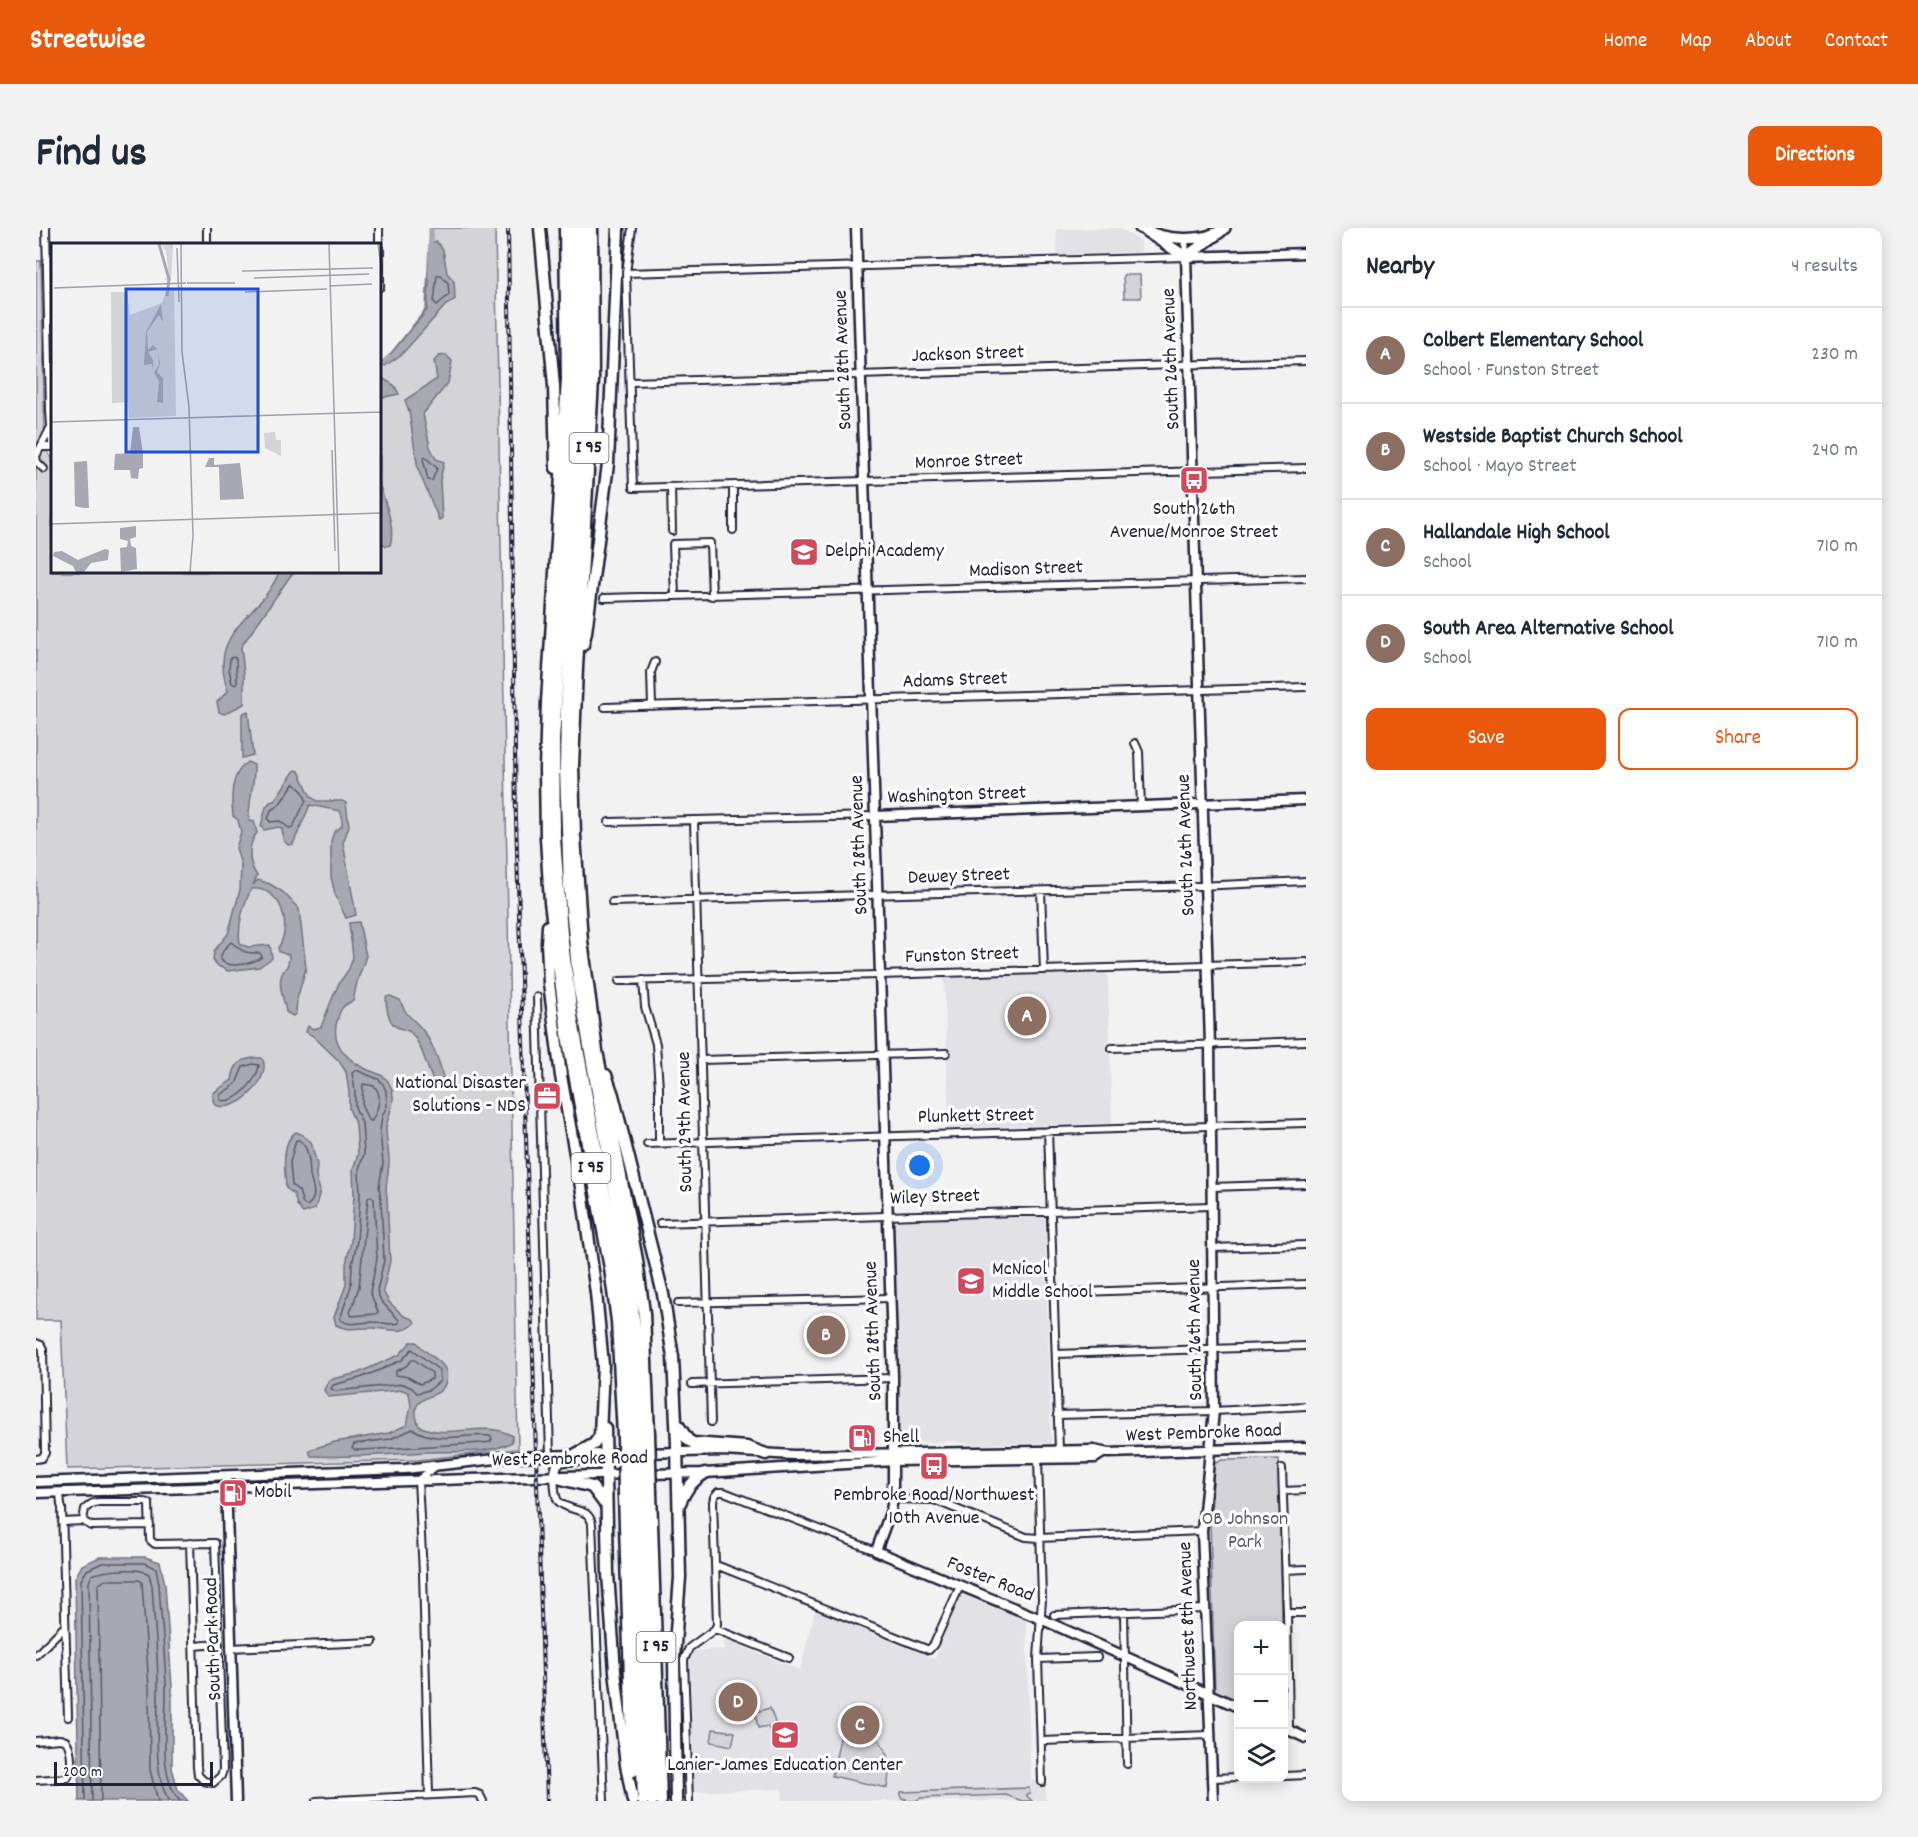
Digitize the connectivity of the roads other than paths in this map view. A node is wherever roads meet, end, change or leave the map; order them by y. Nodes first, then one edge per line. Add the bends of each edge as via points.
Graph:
1 (46, 228) edge
2 (540, 228) edge
3 (566, 228) edge
4 (574, 228) edge
5 (583, 228) edge
6 (592, 228) edge
7 (618, 228) edge
8 (632, 228) edge
9 (856, 228) edge
10 (1143, 229) edge
11 (1223, 229) edge
12 (1185, 238) junction
13 (1306, 253) edge
14 (1186, 257) junction
15 (49, 260) edge
16 (857, 266) junction
17 (627, 273) junction
18 (50, 334) edge
19 (1306, 361) edge
20 (1189, 365) junction
21 (862, 375) junction
22 (631, 382) junction
23 (51, 411) edge
24 (51, 429) joint
25 (41, 447) junction
26 (51, 447) edge
27 (1306, 468) edge
28 (44, 469) dead end
29 (1192, 472) junction
30 (865, 482) junction
31 (733, 486) junction
32 (671, 488) junction
33 (559, 513) junction
34 (733, 530) dead end
35 (672, 531) dead end
36 (1306, 578) edge
37 (1196, 581) junction
38 (868, 591) junction
39 (675, 596) junction
40 (712, 596) junction
41 (604, 598) dead end
42 (655, 662) dead end
43 (577, 668) junction
44 (1306, 687) edge
45 (1199, 690) junction
46 (872, 700) junction
47 (652, 706) junction
48 (605, 707) dead end
49 (1135, 743) dead end
50 (1306, 800) edge
51 (1203, 804) junction
52 (1141, 807) junction
53 (875, 816) junction
54 (694, 820) junction
55 (609, 822) dead end
56 (1306, 881) edge
57 (1204, 886) junction
58 (1041, 891) junction
59 (878, 896) junction
60 (698, 901) junction
61 (550, 902) junction
62 (612, 902) dead end
63 (1306, 962) edge
64 (1207, 965) junction
65 (1044, 970) junction
66 (880, 975) junction
67 (698, 979) junction
68 (643, 980) junction
69 (619, 981) dead end
70 (537, 997) dead end
71 (1306, 1041) edge
72 (1210, 1045) junction
73 (1112, 1048) dead end
74 (597, 1051) junction
75 (946, 1053) dead end
76 (883, 1054) junction
77 (702, 1060) junction
78 (1306, 1123) edge
79 (1211, 1125) junction
80 (1048, 1131) junction
81 (886, 1135) junction
82 (704, 1141) junction
83 (646, 1144) dead end
84 (659, 1144) junction
85 (1306, 1184) edge
86 (1211, 1187) junction
87 (1211, 1206) junction
88 (1050, 1211) junction
89 (888, 1216) junction
90 (705, 1222) junction
91 (660, 1223) dead end
92 (1306, 1245) edge
93 (1212, 1248) junction
94 (1306, 1284) edge
95 (1213, 1288) junction
96 (1054, 1293) junction
97 (890, 1298) junction
98 (678, 1303) dead end
99 (708, 1303) junction
100 (38, 1344) edge
101 (1306, 1346) edge
102 (1214, 1349) junction
103 (1056, 1354) junction
104 (893, 1378) junction
105 (40, 1380) edge
106 (692, 1383) dead end
107 (711, 1383) junction
108 (602, 1401) junction
109 (1306, 1406) edge
110 (1214, 1411) junction
111 (1058, 1414) junction
112 (45, 1420) junction
113 (36, 1421) edge
114 (711, 1422) dead end
115 (676, 1423) junction
116 (636, 1435) junction
117 (1306, 1447) edge
118 (1059, 1450) junction
119 (1210, 1450) junction
120 (677, 1452) junction
121 (1103, 1453) junction
122 (576, 1454) junction
123 (606, 1454) junction
124 (766, 1454) junction
125 (550, 1455) junction
126 (893, 1457) junction
127 (1038, 1458) junction
128 (36, 1460) edge
129 (435, 1466) junction
130 (1282, 1468) dead end
131 (705, 1473) junction
132 (605, 1474) junction
133 (678, 1474) junction
134 (554, 1477) junction
135 (84, 1480) junction
136 (418, 1480) junction
137 (226, 1481) junction
138 (36, 1482) edge
139 (1306, 1490) edge
140 (1283, 1491) junction
141 (60, 1492) junction
142 (36, 1493) edge
143 (638, 1494) junction
144 (893, 1499) junction
145 (605, 1504) junction
146 (679, 1506) junction
147 (83, 1521) junction
148 (62, 1522) junction
149 (150, 1525) junction
150 (1202, 1532) junction
151 (1039, 1539) junction
152 (189, 1543) junction
153 (876, 1551) junction
154 (716, 1565) junction
155 (1306, 1569) edge
156 (1286, 1570) junction
157 (960, 1586) junction
158 (1204, 1609) junction
159 (1124, 1612) junction
160 (1287, 1613) junction
161 (1306, 1613) edge
162 (1054, 1614) dead end
163 (1041, 1619) junction
164 (65, 1626) junction
165 (715, 1629) junction
166 (373, 1642) dead end
167 (219, 1644) junction
168 (194, 1646) junction
169 (230, 1648) junction
170 (36, 1655) edge
171 (1097, 1657) dead end
172 (1124, 1657) junction
173 (789, 1659) dead end
174 (1038, 1659) junction
175 (1286, 1675) edge
176 (1208, 1694) junction
177 (1234, 1705) edge
178 (68, 1717) dead end
179 (1288, 1730) edge
180 (1210, 1735) junction
181 (1126, 1738) junction
182 (1306, 1738) edge
183 (36, 1741) edge
184 (1041, 1741) junction
185 (1127, 1764) dead end
186 (1306, 1775) edge
187 (1288, 1776) edge
188 (1234, 1777) edge
189 (1212, 1778) junction
190 (36, 1780) edge
191 (1042, 1782) dead end
192 (429, 1795) junction
193 (481, 1798) edge
194 (236, 1801) edge
195 (316, 1801) edge
196 (604, 1801) edge
197 (634, 1801) edge
198 (643, 1801) edge
199 (652, 1801) edge
200 (661, 1801) edge
201 (676, 1801) edge
202 (689, 1801) edge
203 (1213, 1801) edge

1 - 15 street
2 - 33 highway via 554,386
3 - 33 highway, I 95 via 567,379
4 - 116 highway via 575,388 554,740 555,838 572,1016 620,1276
5 - 116 highway via 584,378 565,746 569,886 579,989 631,1284 637,1357
6 - 43 highway, I 95 via 593,380
7 - 43 highway via 608,464 586,632
8 - 17 street
9 - 16 street, South 28th Avenue
10 - 12 main road
10 - 14 highway
11 - 12 main road
11 - 14 highway
12 - 14 street, South 26th Avenue
13 - 14 street
14 - 16 street
14 - 20 street, South 26th Avenue
15 - 18 street
16 - 17 street
16 - 21 street, South 28th Avenue
17 - 22 street
18 - 23 street
19 - 20 street, Jackson Street
20 - 21 street, Jackson Street
20 - 29 street, South 26th Avenue
21 - 22 street, Jackson Street
21 - 30 street, South 28th Avenue
22 - 32 street, Monroe Street via 633,488
23 - 24 street
24 - 25 street
25 - 26 street
25 - 28 street via 36,456
27 - 29 street, Monroe Street
29 - 30 street, Monroe Street
29 - 37 street, South 26th Avenue
30 - 31 street, Monroe Street
30 - 38 street, South 28th Avenue
31 - 32 street, Monroe Street
31 - 34 street
32 - 35 street
33 - 61 highway, I 95 via 545,769
36 - 37 street, Madison Street
37 - 38 street, Madison Street
37 - 45 street, South 26th Avenue
38 - 40 street, Madison Street
38 - 46 street, South 28th Avenue
39 - 40 street, Madison Street
39 - 40 street via 673,544 710,543
39 - 41 street, Madison Street
42 - 47 street via 651,672
43 - 74 highway, I 95 via 574,836 582,941
44 - 45 street, Adams Street
45 - 46 street, Adams Street
45 - 51 street, South 26th Avenue
46 - 47 street, Adams Street
46 - 53 street, South 28th Avenue
47 - 48 street, Adams Street
49 - 52 street via 1139,752
50 - 51 street, Washington Street
51 - 52 street, Washington Street
51 - 57 street, South 26th Avenue
52 - 53 street, Washington Street
53 - 54 street, Washington Street
53 - 59 street, South 28th Avenue
54 - 55 street, Washington Street
54 - 60 street, South 29th Avenue
56 - 57 street, Dewey Street
57 - 58 street, Dewey Street
57 - 64 street, South 26th Avenue
58 - 59 street, Dewey Street
58 - 65 street
59 - 60 street, Dewey Street
59 - 66 street, South 28th Avenue
60 - 62 street, Dewey Street
60 - 67 street, South 29th Avenue
61 - 108 highway via 549,983 561,1076 584,1198 603,1365
61 - 116 highway, I 95 via 568,1041 612,1278
63 - 64 street, Funston Street
64 - 65 street, Funston Street
64 - 72 street, South 26th Avenue
65 - 66 street, Funston Street
66 - 67 street, Funston Street
66 - 76 street, South 28th Avenue
67 - 68 street, Funston Street
67 - 77 street, South 29th Avenue
68 - 69 street, Funston Street
68 - 84 street via 645,1007 656,1044
70 - 125 street
71 - 72 street
72 - 73 street
72 - 79 street, South 26th Avenue
74 - 115 highway via 614,1095 663,1294 673,1357
74 - 116 highway, I 95 via 644,1313 648,1362
75 - 76 street
76 - 77 street
76 - 81 street, South 28th Avenue
77 - 82 street, South 29th Avenue
78 - 79 street, Plunkett Street
79 - 80 street, Plunkett Street
79 - 86 street, South 26th Avenue
80 - 81 street, Plunkett Street
80 - 88 street
81 - 82 street, Plunkett Street
81 - 89 street, South 28th Avenue
82 - 84 street, Plunkett Street
82 - 90 street, South 29th Avenue
83 - 84 street, Plunkett Street
85 - 86 street
86 - 87 street, South 26th Avenue
87 - 88 street, Wiley Street
87 - 93 street, South 26th Avenue
88 - 89 street, Wiley Street
88 - 96 street
89 - 90 street, Wiley Street
89 - 97 street, South 28th Avenue
90 - 91 street, Wiley Street
90 - 99 street, South 29th Avenue
92 - 93 street
93 - 95 street, South 26th Avenue
94 - 95 street
95 - 96 street
95 - 102 street, South 26th Avenue
96 - 103 street
97 - 99 street
97 - 104 street, South 28th Avenue
98 - 99 street
99 - 107 street, South 29th Avenue
100 - 105 street via 43,1349
101 - 102 street
102 - 103 street
102 - 110 street, South 26th Avenue
103 - 111 street
104 - 107 street
104 - 126 street, South 28th Avenue
105 - 112 street
106 - 107 street
107 - 114 street, South 29th Avenue
108 - 122 highway via 600,1436
108 - 123 highway
109 - 110 street
110 - 111 street
110 - 119 street, South 26th Avenue
111 - 118 street
112 - 113 street
112 - 128 street via 45,1453
115 - 120 highway
115 - 124 highway via 693,1443 747,1447
116 - 143 highway, I 95, bridge
116 - 143 highway, I 95, bridge
117 - 119 street, West Pembroke Road
118 - 121 street, West Pembroke Road
118 - 126 street, West Pembroke Road
119 - 121 street, West Pembroke Road
119 - 150 street, Northwest 8th Avenue
120 - 123 street, West Pembroke Road
120 - 124 street, West Pembroke Road
120 - 133 highway
121 - 127 street, West Pembroke Road via 1095,1458
122 - 123 street, West Pembroke Road
122 - 125 street, West Pembroke Road
123 - 132 highway
123 - 134 street via 557,1464
124 - 126 street, West Pembroke Road
125 - 129 street, West Pembroke Road
126 - 127 street, West Pembroke Road
126 - 131 street, West Pembroke Road
126 - 144 street, South 28th Avenue
127 - 151 street
129 - 136 street
129 - 137 street, West Pembroke Road
130 - 140 street
131 - 133 street, West Pembroke Road
131 - 146 highway via 687,1487
132 - 133 street, West Pembroke Road
132 - 134 street, West Pembroke Road
132 - 145 highway
133 - 146 highway
134 - 136 street, West Pembroke Road
134 - 145 highway via 592,1487
134 - 196 street via 558,1501 591,1517
135 - 137 street, West Pembroke Road
135 - 138 street, West Pembroke Road
135 - 141 street via 69,1484
136 - 137 street, West Pembroke Road
136 - 192 street
137 - 141 street, West Pembroke Road
137 - 169 street, South Park Road
139 - 140 street
140 - 156 street
141 - 142 street, West Pembroke Road
141 - 148 street
143 - 197 highway, I 95
143 - 198 highway
143 - 199 highway
143 - 200 highway, I 95
144 - 151 street via 934,1500
144 - 153 street, South 28th Avenue
145 - 197 highway via 615,1671
146 - 201 highway via 680,1576 674,1658
147 - 148 street
147 - 149 street via 91,1526
147 - 149 street via 84,1509 94,1502 140,1501 149,1503
148 - 164 street
149 - 152 street via 150,1540 155,1544
150 - 151 street
150 - 158 street, Northwest 8th Avenue
151 - 163 street
152 - 167 street via 215,1543
152 - 168 street
153 - 154 street, Foster Road via 718,1492 714,1497
153 - 157 street, Foster Road
154 - 157 street via 929,1650
154 - 165 street
155 - 156 street
156 - 160 street
157 - 163 street, Foster Road
158 - 159 street
158 - 176 street, Northwest 8th Avenue
159 - 162 street
159 - 172 street
160 - 161 street
160 - 175 street
163 - 172 street, Foster Road
163 - 174 street
164 - 170 street
164 - 178 street
165 - 173 street
165 - 202 street via 689,1648 684,1660
166 - 169 street
167 - 168 street
167 - 168 street via 223,1770 213,1783 204,1782 198,1775
169 - 194 street, South Park Road
171 - 174 street
172 - 176 street, Foster Road
172 - 181 street
174 - 184 street
176 - 177 street, Foster Road
176 - 180 street, Northwest 8th Avenue
179 - 182 street
180 - 181 street
180 - 189 street, Northwest 8th Avenue
181 - 184 street
181 - 185 street
183 - 190 street via 66,1741 70,1745 71,1773 67,1778
184 - 191 street
186 - 187 street
188 - 189 street
189 - 203 street, Northwest 8th Avenue
192 - 193 street via 476,1793
192 - 195 street

